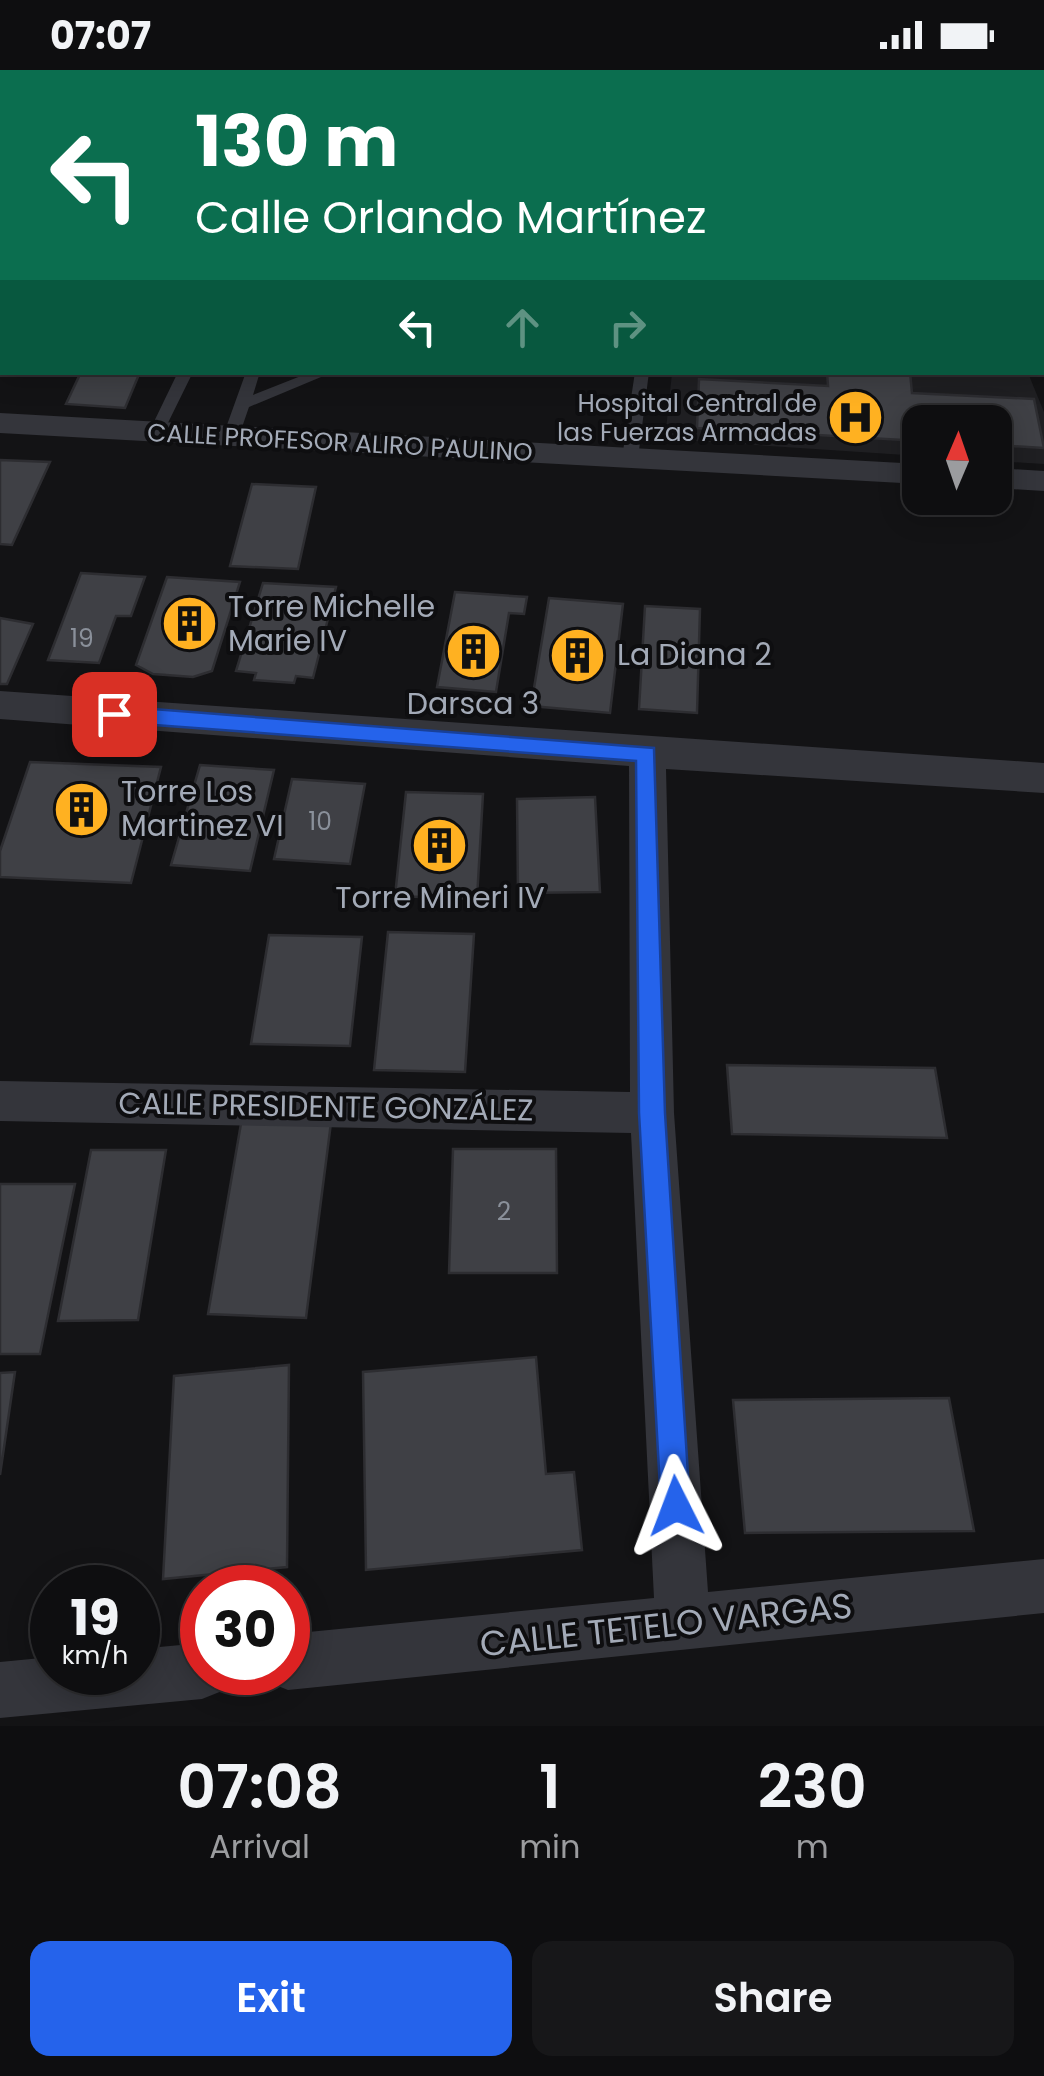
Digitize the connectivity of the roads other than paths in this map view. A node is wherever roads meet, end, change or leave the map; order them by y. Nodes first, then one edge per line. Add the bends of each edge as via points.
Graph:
1 (185, 375) edge
2 (252, 375) edge
3 (318, 375) edge
4 (642, 375) edge
5 (242, 404) junction
6 (0, 423) edge
7 (157, 432) junction
8 (231, 436) junction
9 (630, 458) junction
10 (902, 473) edge
11 (1012, 479) edge
12 (1044, 481) edge
13 (0, 705) edge
14 (647, 754) junction
15 (1044, 778) edge
16 (0, 1101) edge
17 (652, 1113) junction
18 (1044, 1586) edge
19 (683, 1624) junction
20 (310, 1660) edge
21 (180, 1672) edge
22 (0, 1690) edge

1 - 7 lane
2 - 5 lane
3 - 5 lane
4 - 9 lane
5 - 8 lane
6 - 7 street, CALLE PROFESOR ALIRO PAULINO
7 - 8 street, CALLE PROFESOR ALIRO PAULINO
8 - 9 street, CALLE PROFESOR ALIRO PAULINO
9 - 10 street, CALLE PROFESOR ALIRO PAULINO
11 - 12 street
13 - 14 street
14 - 15 street
14 - 17 street
16 - 17 street, CALLE PRESIDENTE GONZÁLEZ
17 - 19 street
18 - 19 street, CALLE TETELO VARGAS
19 - 20 street, CALLE TETELO VARGAS
21 - 22 street

